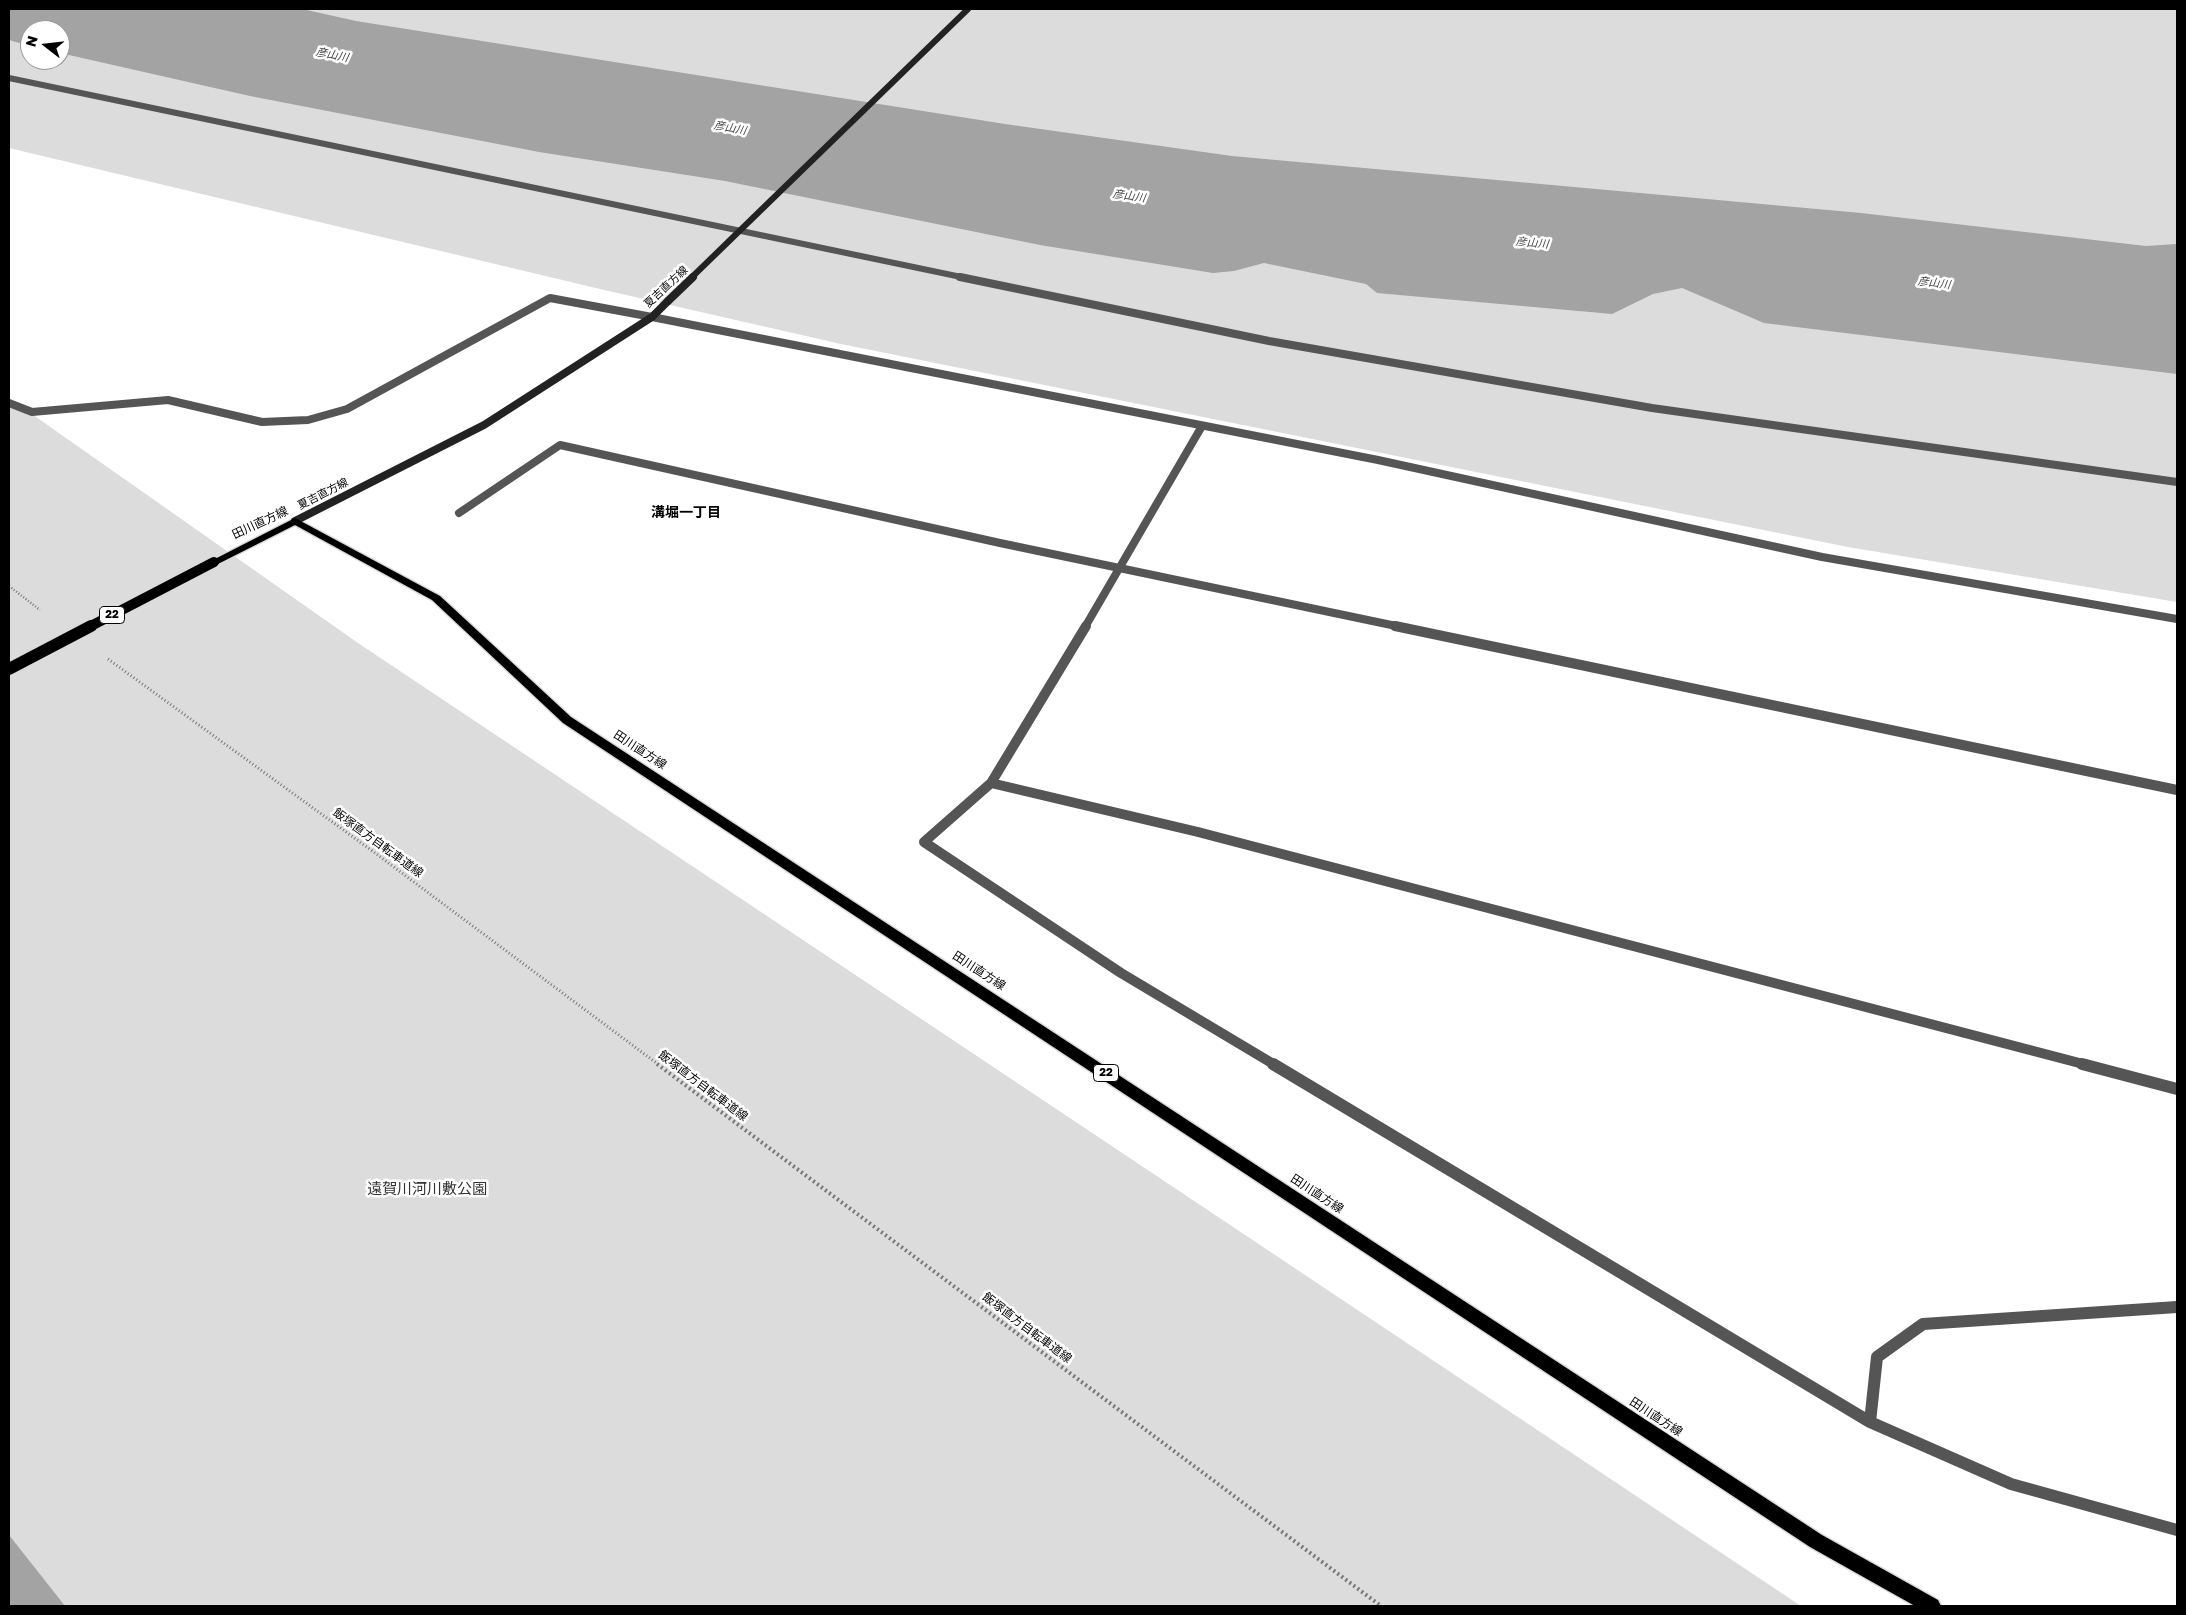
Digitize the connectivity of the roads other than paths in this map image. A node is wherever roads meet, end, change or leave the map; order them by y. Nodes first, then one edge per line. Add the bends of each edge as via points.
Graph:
1 (968, 9) edge
2 (9, 78) edge
3 (652, 316) junction
4 (9, 403) edge
5 (1202, 426) junction
6 (2177, 482) edge
7 (459, 512) dead end
8 (295, 521) junction
9 (1121, 568) junction
10 (2177, 619) edge
11 (9, 669) edge
12 (991, 783) junction
13 (2177, 790) edge
14 (2177, 1089) edge
15 (2177, 1307) edge
16 (1870, 1422) junction
17 (2177, 1530) edge
18 (1932, 1606) edge

1 - 3 main road, 夏吉直方線, bridge
2 - 6 street via 1269,341 1652,408
3 - 4 street via 550,298 347,409 308,420 262,422 168,400 32,412
3 - 5 street
3 - 8 main road, 夏吉直方線 via 484,425
5 - 9 street
5 - 10 street via 1378,460 1822,557
7 - 9 street via 560,445
8 - 11 main road, 田川直方線 / 22, bridge
8 - 18 main road, 田川直方線 / 22 via 436,598 575,726 1816,1541
9 - 12 street
9 - 13 street
12 - 14 street via 1198,832
12 - 16 street via 924,842 1122,973
15 - 16 street via 1923,1324 1876,1357
16 - 17 street via 2011,1484

